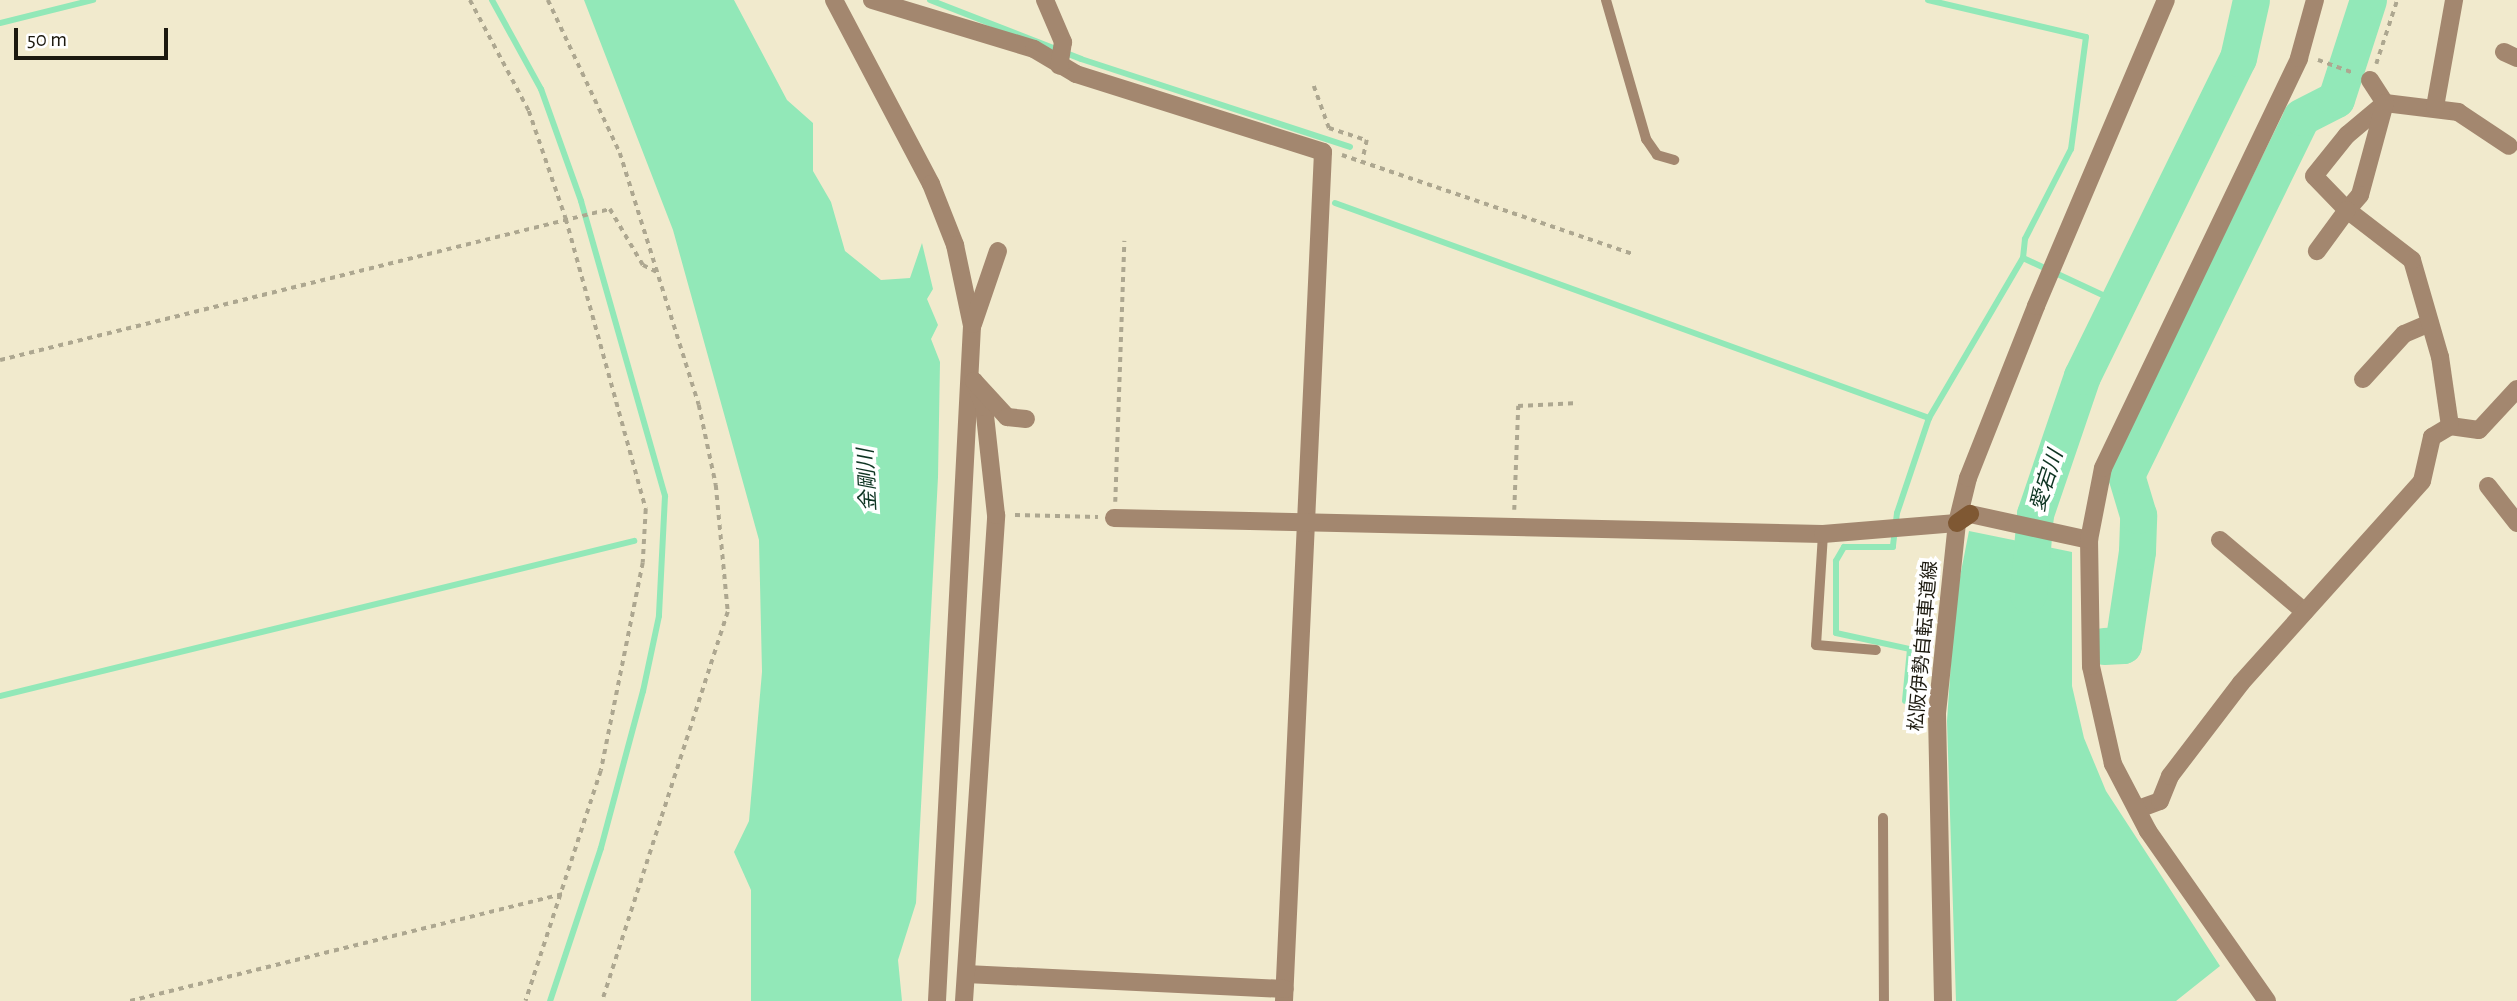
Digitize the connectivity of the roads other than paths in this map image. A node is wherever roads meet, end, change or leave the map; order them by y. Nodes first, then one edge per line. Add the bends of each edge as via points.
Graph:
1 (872, 0) edge
2 (1045, 0) edge
3 (1606, 0) edge
4 (2166, 0) edge
5 (2315, 0) edge
6 (2454, 0) edge
7 (837, 1) edge
8 (1061, 56) junction
9 (2370, 80) road end
10 (2385, 103) junction
11 (2435, 107) junction
12 (2514, 143) edge
13 (1674, 160) dead end
14 (2347, 209) junction
15 (998, 251) dead end
16 (2317, 251) dead end
17 (2430, 323) junction
18 (972, 326) junction
19 (2363, 379) dead end
20 (974, 382) junction
21 (2517, 389) edge
22 (1026, 419) dead end
23 (2450, 426) junction
24 (2488, 486) dead end
25 (1114, 518) road end
26 (1964, 519) junction
27 (1307, 523) junction
28 (2517, 523) edge
29 (1823, 534) junction
30 (2220, 540) dead end
31 (2089, 541) junction
32 (2305, 612) junction
33 (1876, 650) dead end
34 (2141, 808) junction
35 (1883, 818) dead end
36 (966, 974) junction
37 (1284, 995) edge
38 (937, 1001) edge
39 (964, 1001) edge
40 (1884, 1001) edge
41 (1943, 1001) edge
42 (2267, 1001) edge

1 - 8 street
2 - 8 street
3 - 13 lane via 1646,139 1657,155
4 - 26 street, 松阪伊勢自転車道線 via 1968,478
5 - 31 street via 2299,58 2103,468
6 - 11 street
7 - 18 street via 931,184 955,246
8 - 27 street via 1323,152
9 - 10 street
10 - 11 street
10 - 14 street via 2360,195
10 - 14 street via 2347,135 2314,176
11 - 12 street via 2458,112
14 - 16 street
14 - 17 street via 2412,260
15 - 18 street
17 - 19 street via 2404,334
17 - 23 street
18 - 20 street
20 - 22 street via 1007,417
20 - 36 street via 984,407 996,515
20 - 38 street
21 - 23 street via 2479,430
23 - 32 street via 2432,437 2422,481
24 - 28 street
25 - 27 street
26 - 29 street via 1912,530
26 - 31 street
26 - 41 street, 松阪伊勢自転車道線 via 1937,713
27 - 29 street
27 - 37 street
29 - 33 lane via 1816,645
30 - 32 street
31 - 34 street via 2095,699 2123,788
32 - 34 street via 2178,766 2160,801
34 - 42 street via 2148,831
35 - 40 lane
36 - 37 street
36 - 39 street

